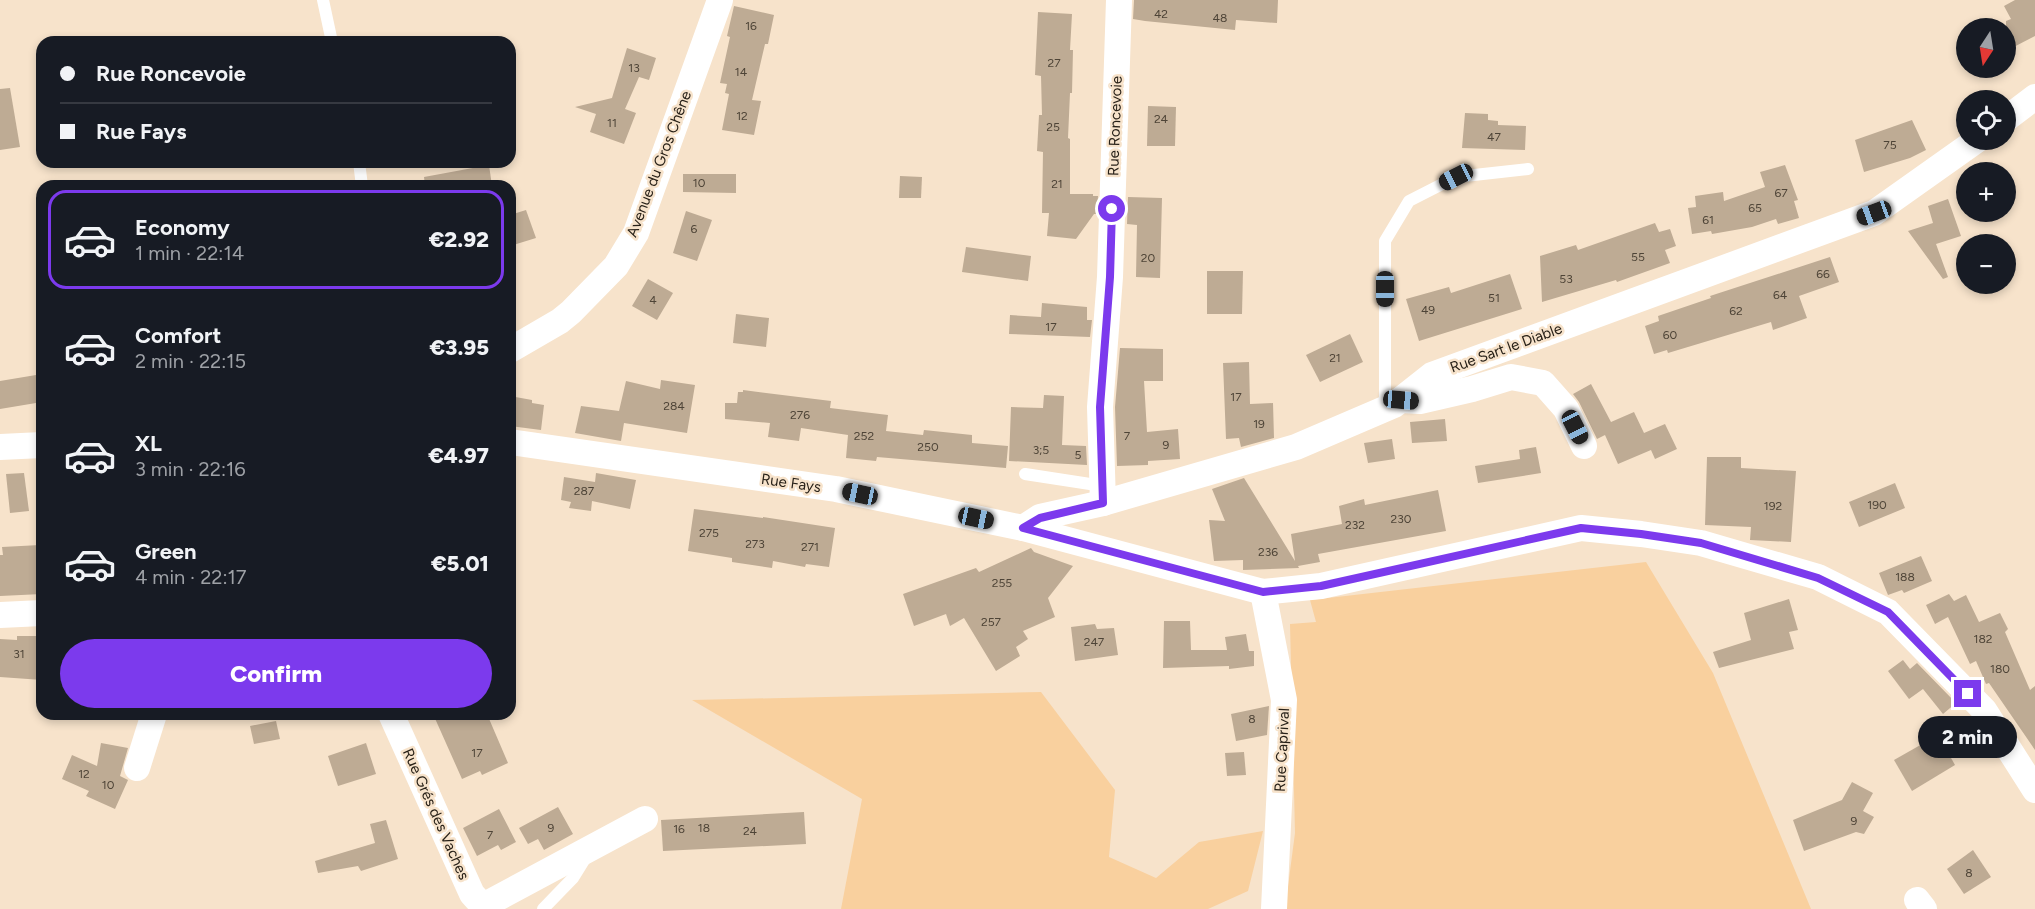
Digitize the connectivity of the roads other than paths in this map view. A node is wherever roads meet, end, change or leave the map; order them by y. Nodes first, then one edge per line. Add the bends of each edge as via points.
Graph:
1 (323, 0) edge
2 (720, 0) edge
3 (1119, 0) edge
4 (331, 36) edge
5 (2035, 97) edge
6 (2016, 111) edge
7 (1963, 150) edge
8 (1528, 169) dead end
9 (516, 347) edge
10 (1393, 404) junction
11 (516, 443) edge
12 (36, 445) edge
13 (1584, 446) dead end
14 (0, 447) edge
15 (1025, 474) dead end
16 (1103, 495) junction
17 (1023, 528) junction
18 (1263, 592) junction
19 (36, 613) edge
20 (0, 615) edge
21 (152, 720) edge
22 (394, 720) edge
23 (137, 768) dead end
24 (2035, 790) edge
25 (645, 819) dead end
26 (590, 850) junction
27 (486, 908) edge
28 (543, 909) edge
29 (1274, 909) edge

1 - 4 lane
2 - 9 street, Avenue du Gros Chêne via 636,232 616,266 560,321
3 - 16 street, Rue Roncevoie via 1110,277 1100,407
5 - 6 street
7 - 10 street, Rue Sart le Diable via 1874,213 1432,375
8 - 10 lane via 1456,177 1409,201 1385,241
10 - 13 street via 1511,377 1543,383 1566,409
10 - 16 street, Rue Sart le Diable via 1296,447
11 - 17 street, Rue Fays via 836,489
12 - 14 street
15 - 16 lane
16 - 17 street, Rue Sart le Diable
17 - 18 street, Rue Fays
18 - 24 street, Rue Fays via 1321,586 1581,528 1701,543 1818,578 1888,612 1984,710
18 - 29 street, Rue Caprival via 1284,700
19 - 20 street
21 - 23 street
22 - 27 street, Rue Grés des Vaches via 472,894
25 - 26 street
26 - 27 street
26 - 28 lane via 573,878

